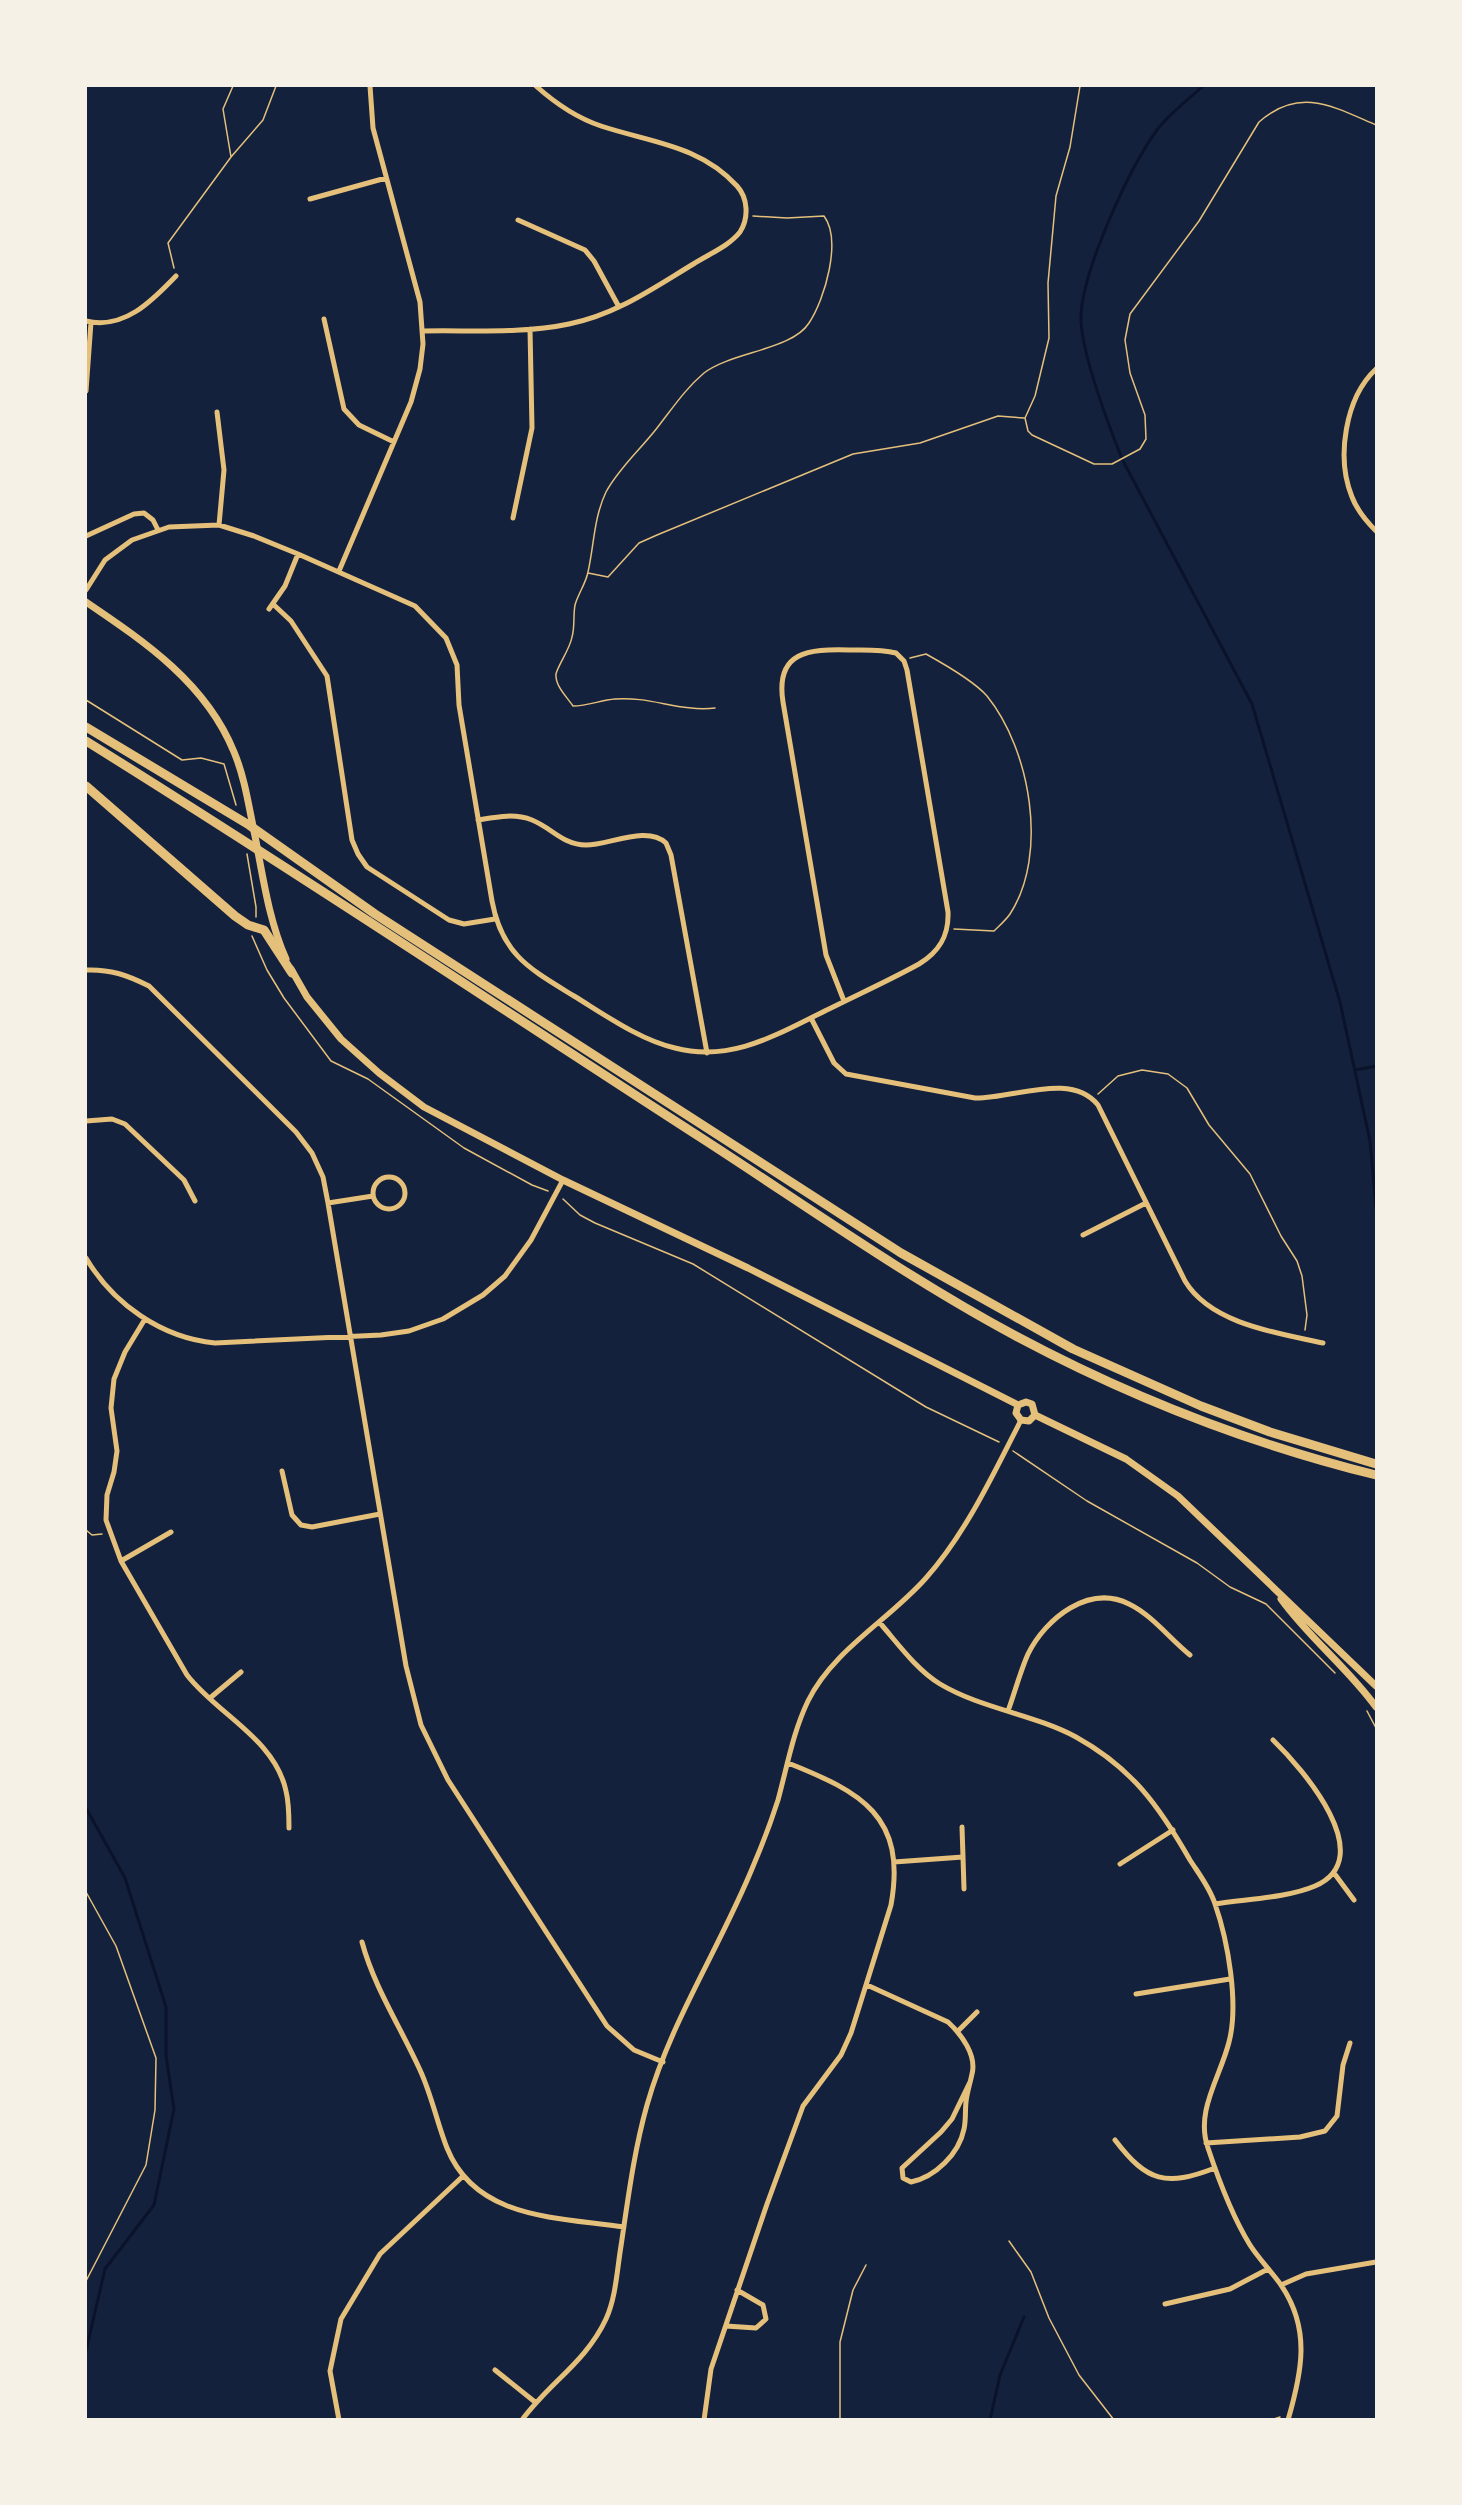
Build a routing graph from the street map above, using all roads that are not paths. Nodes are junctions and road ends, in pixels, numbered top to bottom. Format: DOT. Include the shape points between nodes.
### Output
graph roads {
  1 [pos="369,86"];
  2 [pos="536,86"];
  3 [pos="386,178"];
  4 [pos="310,199"];
  5 [pos="518,220"];
  6 [pos="176,276"];
  7 [pos="619,308"];
  8 [pos="324,319"];
  9 [pos="88,322"];
  10 [pos="530,329"];
  11 [pos="423,331"];
  12 [pos="1377,369"];
  13 [pos="86,391"];
  14 [pos="217,412"];
  15 [pos="394,442"];
  16 [pos="513,518"];
  17 [pos="219,525"];
  18 [pos="158,530"];
  19 [pos="1377,531"];
  20 [pos="86,536"];
  21 [pos="298,554"];
  22 [pos="339,571"];
  23 [pos="86,590"];
  24 [pos="86,602"];
  25 [pos="274,605"];
  26 [pos="269,609"];
  27 [pos="86,727"];
  28 [pos="86,741"];
  29 [pos="86,786"];
  30 [pos="478,820"];
  31 [pos="495,919"];
  32 [pos="86,970"];
  33 [pos="292,973"];
  34 [pos="844,1001"];
  35 [pos="811,1018"];
  36 [pos="707,1053"];
  37 [pos="86,1121"];
  38 [pos="563,1180"];
  39 [pos="373,1196"];
  40 [pos="195,1201"];
  41 [pos="328,1203"];
  42 [pos="1146,1203"];
  43 [pos="1083,1235"];
  44 [pos="86,1258"];
  45 [pos="145,1319"];
  46 [pos="351,1336"];
  47 [pos="1323,1343"];
  48 [pos="1018,1405"];
  49 [pos="1035,1414"];
  50 [pos="1021,1420"];
  51 [pos="1377,1464"];
  52 [pos="282,1471"];
  53 [pos="1377,1475"];
  54 [pos="380,1514"];
  55 [pos="171,1532"];
  56 [pos="120,1561"];
  57 [pos="1277,1594"];
  58 [pos="880,1623"];
  59 [pos="1190,1655"];
  60 [pos="241,1672"];
  61 [pos="1377,1686"];
  62 [pos="210,1698"];
  63 [pos="1377,1707"];
  64 [pos="1008,1711"];
  65 [pos="1273,1740"];
  66 [pos="788,1763"];
  67 [pos="962,1827"];
  68 [pos="289,1828"];
  69 [pos="1173,1830"];
  70 [pos="963,1857"];
  71 [pos="894,1862"];
  72 [pos="1120,1864"];
  73 [pos="1334,1873"];
  74 [pos="964,1889"];
  75 [pos="1354,1900"];
  76 [pos="1215,1904"];
  77 [pos="362,1942"];
  78 [pos="1230,1979"];
  79 [pos="867,1986"];
  80 [pos="1136,1994"];
  81 [pos="977,2012"];
  82 [pos="958,2031"];
  83 [pos="1350,2043"];
  84 [pos="663,2062"];
  85 [pos="970,2082"];
  86 [pos="1115,2140"];
  87 [pos="1206,2143"];
  88 [pos="1215,2168"];
  89 [pos="462,2177"];
  90 [pos="624,2227"];
  91 [pos="1377,2262"];
  92 [pos="1268,2269"];
  93 [pos="1281,2285"];
  94 [pos="737,2290"];
  95 [pos="1166,2304"];
  96 [pos="726,2326"];
  97 [pos="495,2370"];
  98 [pos="535,2402"];
  99 [pos="339,2420"];
  100 [pos="522,2420"];
  101 [pos="704,2420"];
  102 [pos="1288,2420"];
  1 -- 3 [label="street" via="370,115"];
  2 -- 7 [label="street" via="590,122 659,140 701,159 737,185 744,196 746,215 733,239"];
  3 -- 4 [label="street"];
  3 -- 11 [label="street" via="417,289"];
  5 -- 7 [label="street" via="585,250"];
  6 -- 9 [label="street" via="141,310 120,319"];
  7 -- 10 [label="street" via="580,322"];
  8 -- 15 [label="street" via="344,409 359,425"];
  9 -- 13 [label="street"];
  10 -- 11 [label="street"];
  10 -- 16 [label="street" via="532,428"];
  11 -- 15 [label="street" via="418,380"];
  12 -- 19 [label="street" via="1364,383 1350,414 1345,468 1356,506"];
  14 -- 17 [label="street" via="224,470"];
  15 -- 22 [label="street"];
  17 -- 18 [label="street"];
  17 -- 21 [label="street"];
  18 -- 20 [label="street" via="144,513"];
  18 -- 23 [label="street" via="118,548 105,560"];
  21 -- 22 [label="street"];
  21 -- 25 [label="street"];
  22 -- 30 [label="street" via="406,600 446,638 457,665 458,697"];
  24 -- 33 [label="street" via="165,660 200,694 221,724 235,755 270,906"];
  25 -- 26 [label="street"];
  25 -- 31 [label="street" via="291,621 327,676 352,840 362,861 456,923"];
  27 -- 51 [label="highway" via="249,825 375,914 901,1253 1073,1349 1201,1406 1270,1432"];
  28 -- 53 [label="highway" via="279,861 588,1065 1012,1334 1195,1419"];
  29 -- 33 [label="highway" via="244,924 264,930"];
  30 -- 31 [label="street"];
  30 -- 36 [label="street" via="522,817 579,844 649,836 662,839 669,849"];
  31 -- 36 [label="street" via="513,952 560,987 651,1040"];
  32 -- 41 [label="street" via="126,974 168,1002 296,1132 320,1169"];
  33 -- 38 [label="street" via="327,1024 379,1073 433,1112"];
  34 -- 34 [label="street" via="926,960 938,949 947,928 948,912 904,661 896,653 885,651 811,650 791,662 782,680 783,702 826,955"];
  34 -- 35 [label="street"];
  35 -- 36 [label="street" via="750,1047"];
  35 -- 42 [label="street" via="834,1063 852,1077 966,1098 1070,1087 1093,1099"];
  37 -- 40 [label="street" via="112,1119 125,1124 184,1180"];
  38 -- 46 [label="street" via="522,1254 483,1295 420,1328"];
  38 -- 48 [label="street" via="756,1272"];
  39 -- 39 [label="street" via="375,1185 388,1177 399,1181 405,1190 401,1204 392,1209 378,1205"];
  39 -- 41 [label="street"];
  41 -- 46 [label="street"];
  42 -- 43 [label="street"];
  42 -- 47 [label="street" via="1185,1281 1205,1305 1225,1317"];
  44 -- 45 [label="street" via="111,1290"];
  45 -- 46 [label="street" via="188,1339 215,1343"];
  45 -- 56 [label="street" via="118,1365 111,1396 117,1451 106,1508 109,1533"];
  46 -- 54 [label="street"];
  48 -- 49 [label="street" via="1032,1404"];
  48 -- 50 [label="street" via="1016,1413"];
  49 -- 50 [label="street" via="1029,1421"];
  49 -- 57 [label="street" via="1126,1459 1160,1482"];
  50 -- 58 [label="street" via="941,1560"];
  52 -- 54 [label="street" via="292,1515 301,1525 312,1527"];
  54 -- 84 [label="street" via="412,1695 434,1753 606,2026 634,2050"];
  55 -- 56 [label="street"];
  56 -- 62 [label="street" via="187,1675"];
  57 -- 61 [label="street" via="1299,1609"];
  57 -- 63 [label="street"];
  58 -- 64 [label="street" via="935,1680"];
  58 -- 66 [label="street" via="825,1675 809,1699"];
  59 -- 64 [label="street" via="1131,1605 1112,1598 1086,1600 1066,1611 1036,1641"];
  60 -- 62 [label="street"];
  62 -- 68 [label="street" via="254,1738 277,1767 286,1790"];
  64 -- 69 [label="street" via="1069,1734 1106,1756 1142,1786"];
  65 -- 73 [label="street" via="1297,1766 1337,1827 1341,1842"];
  66 -- 71 [label="street" via="858,1796 876,1816 888,1838"];
  66 -- 84 [label="street" via="765,1840"];
  67 -- 70 [label="street"];
  69 -- 72 [label="street"];
  69 -- 76 [label="street"];
  70 -- 71 [label="street"];
  70 -- 74 [label="street"];
  71 -- 79 [label="street" via="891,1905"];
  73 -- 75 [label="street"];
  73 -- 76 [label="street" via="1316,1886 1302,1890"];
  76 -- 78 [label="street"];
  77 -- 89 [label="street" via="369,1968 424,2079 447,2149"];
  78 -- 80 [label="street"];
  78 -- 87 [label="street" via="1231,2029 1206,2108"];
  79 -- 82 [label="street" via="948,2022"];
  79 -- 94 [label="street" via="841,2055 803,2106"];
  81 -- 82 [label="street"];
  82 -- 85 [label="street" via="969,2048 973,2072"];
  83 -- 87 [label="street" via="1343,2065 1337,2116 1325,2131 1300,2137"];
  84 -- 90 [label="street" via="640,2134"];
  85 -- 85 [label="street" via="959,2146 922,2180 911,2182 903,2178 902,2168 952,2119"];
  86 -- 88 [label="street" via="1139,2167 1162,2179 1189,2177"];
  87 -- 88 [label="street"];
  88 -- 92 [label="street" via="1248,2242"];
  89 -- 90 [label="street" via="504,2206"];
  89 -- 99 [label="street" via="380,2253 341,2319 330,2371"];
  90 -- 98 [label="street" via="608,2316 578,2363"];
  91 -- 93 [label="street" via="1305,2274"];
  92 -- 93 [label="street"];
  92 -- 95 [label="street" via="1230,2289"];
  93 -- 102 [label="street" via="1295,2317 1302,2348 1301,2373"];
  94 -- 96 [label="street"];
  94 -- 96 [label="street" via="763,2305 766,2319 756,2328"];
  96 -- 101 [label="street" via="711,2368"];
  97 -- 98 [label="street"];
  98 -- 100 [label="street"];
}
